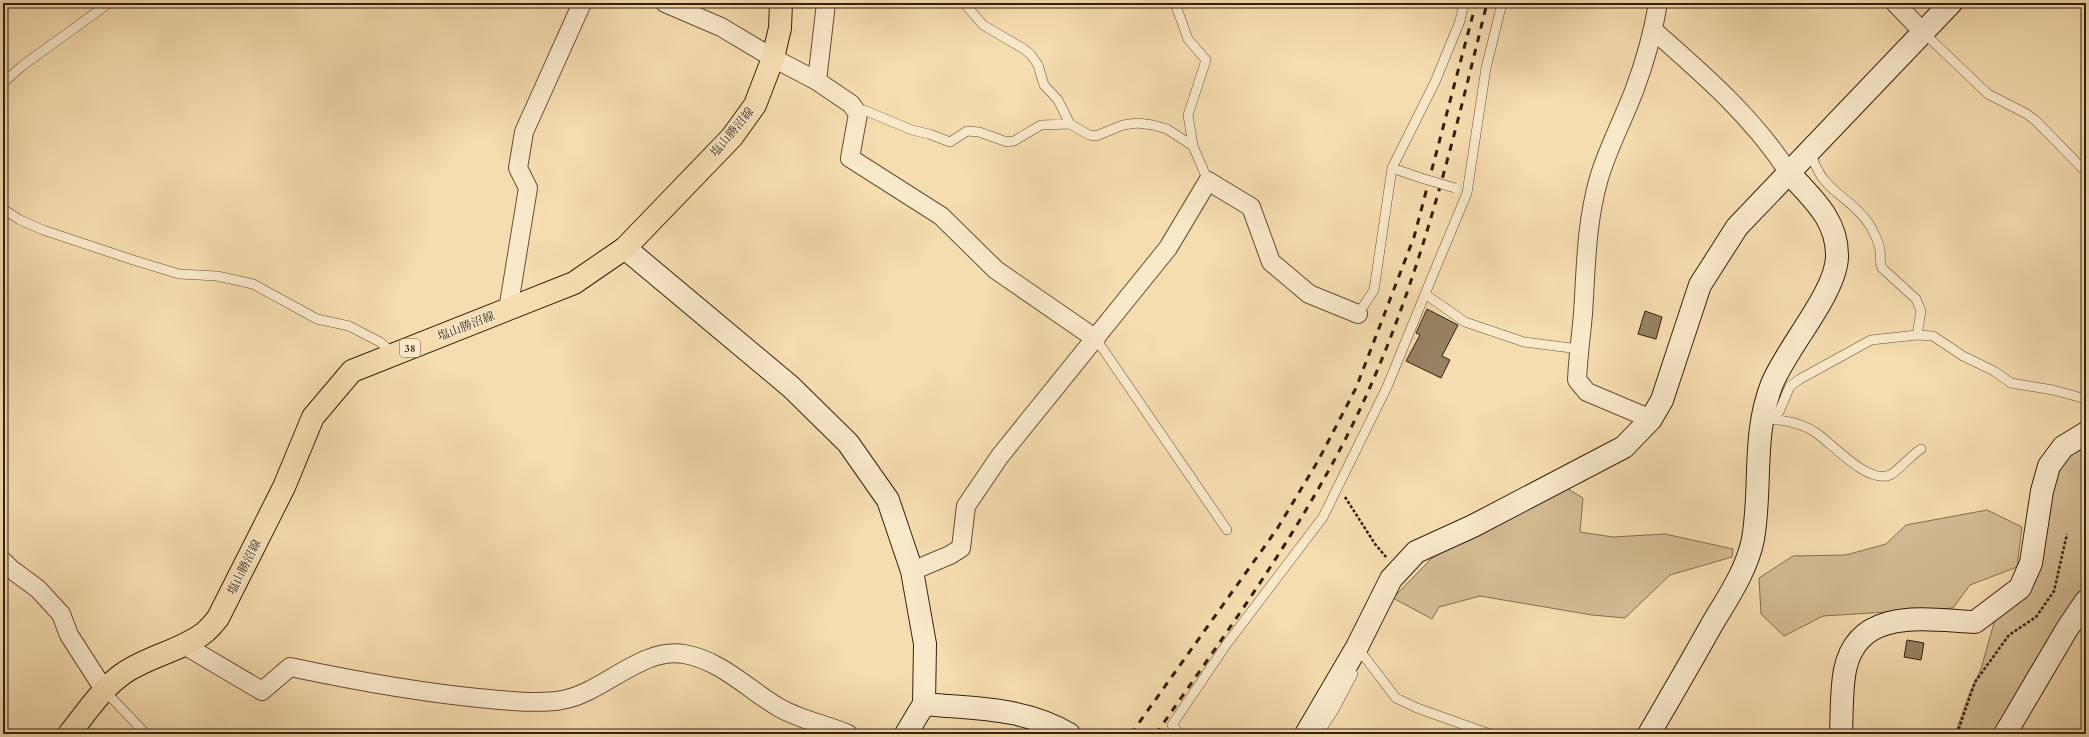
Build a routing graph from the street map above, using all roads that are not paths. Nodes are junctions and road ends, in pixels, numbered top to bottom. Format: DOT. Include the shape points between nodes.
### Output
graph roads {
  1 [pos="109,3"];
  2 [pos="582,3"];
  3 [pos="665,3"];
  4 [pos="781,3"];
  5 [pos="826,3"];
  6 [pos="964,3"];
  7 [pos="1175,3"];
  8 [pos="1464,3"];
  9 [pos="1502,3"];
  10 [pos="1658,3"];
  11 [pos="1895,3"];
  12 [pos="1951,3"];
  13 [pos="1654,30"];
  14 [pos="1924,33"];
  15 [pos="773,58"];
  16 [pos="817,81"];
  17 [pos="3,84"];
  18 [pos="855,110"];
  19 [pos="1070,124"];
  20 [pos="1193,146"];
  21 [pos="1810,149"];
  22 [pos="1392,168"];
  23 [pos="2086,172"];
  24 [pos="1789,173"];
  25 [pos="1208,181"];
  26 [pos="1467,193"];
  27 [pos="3,209"];
  28 [pos="626,248"];
  29 [pos="1425,294"];
  30 [pos="508,310"];
  31 [pos="1358,314"];
  32 [pos="1917,334"];
  33 [pos="1096,339"];
  34 [pos="1579,348"];
  35 [pos="394,354"];
  36 [pos="2086,399"];
  37 [pos="1651,419"];
  38 [pos="1762,419"];
  39 [pos="2086,433"];
  40 [pos="1921,449"];
  41 [pos="1227,530"];
  42 [pos="3,560"];
  43 [pos="912,571"];
  44 [pos="2086,601"];
  45 [pos="184,645"];
  46 [pos="1359,658"];
  47 [pos="105,690"];
  48 [pos="924,704"];
  49 [pos="69,734"];
  50 [pos="146,734"];
  51 [pos="848,734"];
  52 [pos="906,734"];
  53 [pos="1069,734"];
  54 [pos="1180,734"];
  55 [pos="1306,734"];
  56 [pos="1318,734"];
  57 [pos="1490,734"];
  58 [pos="1649,734"];
  59 [pos="1840,734"];
  60 [pos="2005,734"];
  1 -- 17 [label="lane" via="22,66"];
  2 -- 30 [label="street" via="524,132 518,168 528,188"];
  3 -- 15 [label="street" via="721,26"];
  4 -- 15 [label="main road, 塩山勝沼線 / 38" via="780,28"];
  5 -- 16 [label="street"];
  6 -- 19 [label="lane" via="983,25 1024,48 1031,55 1038,65 1044,85 1058,100"];
  7 -- 20 [label="lane" via="1188,39 1206,60 1188,115"];
  8 -- 22 [label="lane" via="1460,21 1435,82"];
  9 -- 26 [label="lane" via="1486,68"];
  10 -- 13 [label="street"];
  11 -- 14 [label="street"];
  12 -- 14 [label="street"];
  13 -- 24 [label="street" via="1723,93 1776,152"];
  13 -- 34 [label="street" via="1634,91 1599,178 1591,210"];
  14 -- 21 [label="street"];
  14 -- 23 [label="lane" via="1988,94 2036,121"];
  15 -- 16 [label="street"];
  15 -- 28 [label="main road, 塩山勝沼線 / 38" via="755,105 732,137"];
  16 -- 18 [label="street" via="851,104"];
  18 -- 19 [label="lane" via="864,110 912,130 950,142 967,132 979,132 1007,142 1014,141 1040,125"];
  18 -- 33 [label="street" via="858,114 850,158 941,216 996,270"];
  19 -- 20 [label="lane" via="1089,135 1096,136 1123,125 1153,125 1166,129"];
  20 -- 25 [label="lane"];
  21 -- 24 [label="street"];
  21 -- 32 [label="lane" via="1815,168 1825,183 1870,225 1880,250 1879,261 1882,268 1916,299 1921,311"];
  22 -- 26 [label="lane, bridge"];
  22 -- 31 [label="lane" via="1374,290"];
  24 -- 37 [label="street" via="1737,226 1700,285 1662,400"];
  24 -- 38 [label="street" via="1822,208 1833,228 1837,259 1829,286 1772,384"];
  25 -- 31 [label="street" via="1251,207 1271,262 1310,294"];
  25 -- 33 [label="street" via="1168,248"];
  26 -- 29 [label="lane"];
  27 -- 35 [label="lane" via="43,230 179,274 217,276 253,284 317,318 349,326 380,342"];
  28 -- 30 [label="main road, 塩山勝沼線 / 38" via="574,283"];
  28 -- 43 [label="street" via="791,387 848,443 888,500"];
  29 -- 34 [label="lane" via="1465,322 1524,342"];
  29 -- 54 [label="lane" via="1388,387 1323,517 1226,646 1172,725"];
  30 -- 35 [label="main road, 塩山勝沼線 / 38"];
  32 -- 36 [label="lane" via="1933,336 2011,383 2054,390"];
  32 -- 38 [label="lane" via="1871,340 1790,386 1780,412"];
  33 -- 41 [label="lane"];
  33 -- 43 [label="street" via="1000,456 966,506 960,548 950,556"];
  34 -- 37 [label="street" via="1577,380 1587,392"];
  35 -- 45 [label="main road, 塩山勝沼線 / 38" via="352,371 313,418 284,487 218,618 205,633"];
  37 -- 46 [label="street" via="1624,448 1473,526 1416,552 1391,579"];
  38 -- 40 [label="lane" via="1786,420 1814,432 1862,471 1874,476 1890,475"];
  38 -- 58 [label="street" via="1753,539 1743,568"];
  39 -- 59 [label="street" via="2063,447 2048,466 2031,563 2020,588 1975,622 1904,618 1865,632 1854,647 1845,669"];
  42 -- 47 [label="street" via="38,589 61,614 69,635"];
  43 -- 48 [label="street" via="925,644"];
  44 -- 60 [label="street"];
  45 -- 47 [label="main road, 塩山勝沼線 / 38" via="136,666"];
  45 -- 51 [label="street" via="262,691 290,667 360,682 465,697 560,701 594,688 640,662 665,655 683,654 716,666 749,685 778,707 806,720"];
  46 -- 55 [label="street"];
  46 -- 56 [label="lane" via="1334,710"];
  46 -- 57 [label="lane" via="1396,698"];
  47 -- 49 [label="main road, 塩山勝沼線 / 38"];
  47 -- 50 [label="lane"];
  48 -- 52 [label="street"];
  48 -- 53 [label="street" via="1014,712 1040,719"];
}
